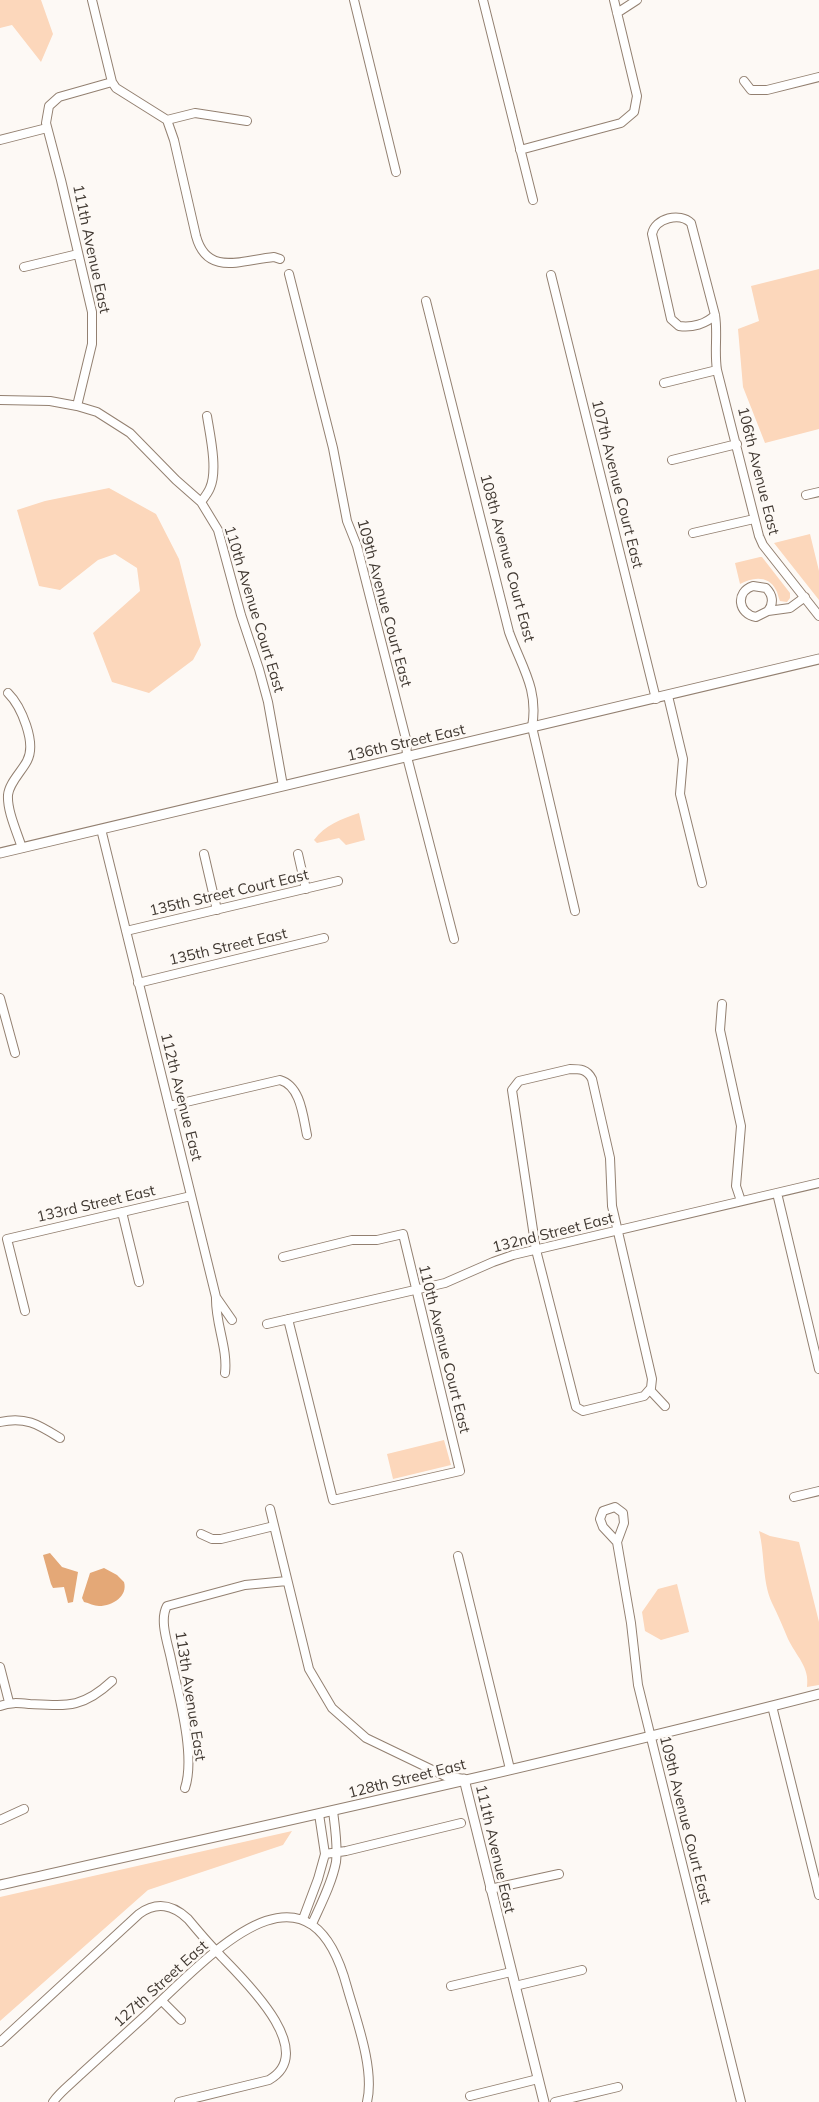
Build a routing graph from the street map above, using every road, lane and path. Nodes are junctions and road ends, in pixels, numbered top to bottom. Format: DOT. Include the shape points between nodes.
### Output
graph roads {
  1 [pos="92,0"];
  2 [pos="354,0"];
  3 [pos="483,0"];
  4 [pos="614,0"];
  5 [pos="636,0"];
  6 [pos="617,13"];
  7 [pos="819,77"];
  8 [pos="744,81"];
  9 [pos="112,82"];
  10 [pos="167,120"];
  11 [pos="247,121"];
  12 [pos="47,128"];
  13 [pos="0,140"];
  14 [pos="520,150"];
  15 [pos="396,172"];
  16 [pos="533,200"];
  17 [pos="78,254"];
  18 [pos="280,259"];
  19 [pos="24,267"];
  20 [pos="289,274"];
  21 [pos="551,275"];
  22 [pos="426,301"];
  23 [pos="715,315"];
  24 [pos="718,370"];
  25 [pos="664,383"];
  26 [pos="0,400"];
  27 [pos="77,406"];
  28 [pos="207,416"];
  29 [pos="737,444"];
  30 [pos="672,460"];
  31 [pos="819,492"];
  32 [pos="806,495"];
  33 [pos="201,502"];
  34 [pos="754,519"];
  35 [pos="693,533"];
  36 [pos="804,597"];
  37 [pos="768,611"];
  38 [pos="819,616"];
  39 [pos="819,659"];
  40 [pos="8,693"];
  41 [pos="668,696"];
  42 [pos="656,699"];
  43 [pos="532,727"];
  44 [pos="407,757"];
  45 [pos="284,786"];
  46 [pos="100,829"];
  47 [pos="22,848"];
  48 [pos="0,853"];
  49 [pos="204,854"];
  50 [pos="298,854"];
  51 [pos="338,881"];
  52 [pos="702,883"];
  53 [pos="306,889"];
  54 [pos="217,910"];
  55 [pos="575,911"];
  56 [pos="126,931"];
  57 [pos="324,938"];
  58 [pos="454,939"];
  59 [pos="138,982"];
  60 [pos="0,998"];
  61 [pos="722,1004"];
  62 [pos="15,1053"];
  63 [pos="169,1106"];
  64 [pos="307,1135"];
  65 [pos="819,1183"];
  66 [pos="777,1193"];
  67 [pos="191,1196"];
  68 [pos="741,1201"];
  69 [pos="122,1212"];
  70 [pos="618,1230"];
  71 [pos="536,1250"];
  72 [pos="283,1257"];
  73 [pos="139,1282"];
  74 [pos="415,1290"];
  75 [pos="216,1297"];
  76 [pos="25,1311"];
  77 [pos="288,1319"];
  78 [pos="232,1320"];
  79 [pos="267,1324"];
  80 [pos="819,1369"];
  81 [pos="225,1373"];
  82 [pos="650,1390"];
  83 [pos="664,1406"];
  84 [pos="0,1422"];
  85 [pos="60,1438"];
  86 [pos="819,1491"];
  87 [pos="794,1497"];
  88 [pos="270,1509"];
  89 [pos="274,1526"];
  90 [pos="201,1534"];
  91 [pos="618,1542"];
  92 [pos="458,1556"];
  93 [pos="287,1581"];
  94 [pos="0,1667"];
  95 [pos="112,1681"];
  96 [pos="819,1694"];
  97 [pos="9,1702"];
  98 [pos="0,1706"];
  99 [pos="772,1706"];
  100 [pos="650,1736"];
  101 [pos="510,1769"];
  102 [pos="464,1779"];
  103 [pos="185,1788"];
  104 [pos="24,1809"];
  105 [pos="333,1811"];
  106 [pos="319,1814"];
  107 [pos="0,1820"];
  108 [pos="462,1823"];
  109 [pos="336,1853"];
  110 [pos="325,1854"];
  111 [pos="559,1874"];
  112 [pos="0,1885"];
  113 [pos="490,1889"];
  114 [pos="819,1895"];
  115 [pos="303,1919"];
  116 [pos="312,1924"];
  117 [pos="217,1952"];
  118 [pos="582,1970"];
  119 [pos="510,1972"];
  120 [pos="451,1986"];
  121 [pos="515,1986"];
  122 [pos="162,2001"];
  123 [pos="181,2020"];
  124 [pos="0,2042"];
  125 [pos="538,2080"];
  126 [pos="618,2087"];
  127 [pos="470,2096"];
  128 [pos="368,2101"];
  129 [pos="53,2102"];
  130 [pos="179,2102"];
  131 [pos="544,2102"];
  132 [pos="555,2102"];
  133 [pos="741,2102"];
  1 -- 9 [label="street"];
  2 -- 15 [label="street"];
  3 -- 14 [label="street"];
  4 -- 6 [label="street"];
  5 -- 6 [label="street"];
  6 -- 14 [label="street" via="637,96 633,113 621,123"];
  7 -- 8 [label="street" via="767,90 751,90"];
  9 -- 10 [label="street" via="116,88"];
  9 -- 12 [label="street" via="56,98 48,110"];
  10 -- 11 [label="street" via="195,113"];
  10 -- 18 [label="street" via="198,245 210,258 221,263"];
  12 -- 13 [label="street"];
  12 -- 17 [label="street, 111th Avenue East"];
  14 -- 16 [label="street"];
  17 -- 19 [label="street"];
  17 -- 27 [label="street, 111th Avenue East" via="93,328"];
  20 -- 44 [label="street, 109th Avenue Court East" via="348,520 406,739"];
  21 -- 42 [label="street, 107th Avenue Court East"];
  22 -- 43 [label="street, 108th Avenue Court East" via="509,632 531,686"];
  23 -- 23 [label="street, 106th Avenue East" via="691,223 680,217 658,223 652,234 671,319 679,326 690,327"];
  23 -- 24 [label="street, 106th Avenue East"];
  24 -- 25 [label="street"];
  24 -- 29 [label="street, 106th Avenue East"];
  26 -- 27 [label="street, 110th Avenue Court East" via="37,400"];
  27 -- 33 [label="street, 110th Avenue Court East" via="97,412 130,433"];
  28 -- 33 [label="street" via="213,476"];
  29 -- 30 [label="street"];
  29 -- 34 [label="street, 106th Avenue East"];
  31 -- 32 [label="street"];
  33 -- 45 [label="street, 110th Avenue Court East" via="218,530 259,669"];
  34 -- 35 [label="street"];
  34 -- 36 [label="street, 106th Avenue East" via="763,545"];
  36 -- 37 [label="street" via="790,608"];
  36 -- 38 [label="street, 106th Avenue East"];
  37 -- 37 [label="street" via="772,602 768,591 758,585 746,589 740,601 745,612 756,617"];
  39 -- 41 [label="street, 136th Street East"];
  40 -- 47 [label="street" via="24,718 30,750 28,760 8,794"];
  41 -- 42 [label="street, 136th Street East"];
  41 -- 52 [label="street" via="683,759 680,794"];
  42 -- 43 [label="street, 136th Street East"];
  43 -- 44 [label="street, 136th Street East"];
  43 -- 55 [label="street, 108th Avenue Court East"];
  44 -- 45 [label="street, 136th Street East"];
  44 -- 58 [label="street, 109th Avenue Court East"];
  45 -- 46 [label="street, 136th Street East"];
  46 -- 47 [label="street, 136th Street East"];
  46 -- 56 [label="street, 112th Avenue East"];
  47 -- 48 [label="street, 136th Street East"];
  49 -- 54 [label="street"];
  50 -- 53 [label="street"];
  51 -- 53 [label="street, 135th Street Court East"];
  53 -- 54 [label="street, 135th Street Court East"];
  54 -- 56 [label="street, 135th Street Court East"];
  56 -- 59 [label="street, 112th Avenue East"];
  57 -- 59 [label="street, 135th Street East"];
  59 -- 63 [label="street, 112th Avenue East"];
  60 -- 62 [label="street"];
  61 -- 68 [label="street" via="720,1030 741,1126 736,1186"];
  63 -- 64 [label="street" via="280,1080 291,1085 297,1094"];
  63 -- 67 [label="street, 112th Avenue East"];
  65 -- 66 [label="street, 132nd Street East"];
  66 -- 68 [label="street, 132nd Street East"];
  66 -- 80 [label="street"];
  67 -- 69 [label="street, 133rd Street East"];
  67 -- 75 [label="street, 112th Avenue East"];
  68 -- 70 [label="street, 132nd Street East"];
  69 -- 73 [label="street"];
  69 -- 76 [label="street, 133rd Street East" via="7,1239"];
  70 -- 71 [label="street, 132nd Street East"];
  70 -- 71 [label="street" via="612,1206 610,1158 589,1073 570,1069 519,1081 512,1090"];
  70 -- 82 [label="street" via="652,1372"];
  71 -- 74 [label="street, 132nd Street East" via="493,1262 445,1283"];
  71 -- 82 [label="street" via="578,1410 641,1398"];
  72 -- 74 [label="street, 110th Avenue Court East" via="352,1240 377,1240 403,1234"];
  74 -- 77 [label="street, 132nd Street East"];
  74 -- 77 [label="street, 110th Avenue Court East" via="460,1471 333,1500"];
  75 -- 78 [label="street"];
  75 -- 81 [label="street, 112th Avenue East"];
  77 -- 79 [label="street, 132nd Street East"];
  82 -- 83 [label="street"];
  84 -- 85 [label="street" via="22,1420 37,1423"];
  86 -- 87 [label="street"];
  88 -- 89 [label="street, 111th Avenue East"];
  89 -- 90 [label="street" via="221,1539"];
  89 -- 93 [label="street, 111th Avenue East"];
  91 -- 100 [label="street, 109th Avenue Court East" via="638,1681"];
  92 -- 101 [label="street"];
  93 -- 102 [label="street, 111th Avenue East" via="309,1669 332,1708 366,1738 445,1776"];
  93 -- 103 [label="street, 113th Avenue East" via="246,1585 167,1606 164,1614 167,1638 188,1755"];
  94 -- 97 [label="street"];
  95 -- 97 [label="street" via="92,1697 71,1705"];
  96 -- 99 [label="street, 128th Street East"];
  97 -- 98 [label="street"];
  99 -- 100 [label="street, 128th Street East"];
  99 -- 114 [label="street"];
  100 -- 101 [label="street, 128th Street East"];
  100 -- 133 [label="street, 109th Avenue Court East"];
  101 -- 102 [label="street, 128th Street East"];
  102 -- 105 [label="street, 128th Street East"];
  102 -- 113 [label="street, 111th Avenue East"];
  104 -- 107 [label="street"];
  105 -- 106 [label="street, 128th Street East"];
  105 -- 109 [label="street"];
  106 -- 110 [label="street"];
  106 -- 112 [label="street, 128th Street East"];
  108 -- 109 [label="street"];
  109 -- 110 [label="street"];
  109 -- 116 [label="street" via="333,1873"];
  110 -- 115 [label="street"];
  111 -- 113 [label="street"];
  113 -- 119 [label="street, 111th Avenue East"];
  115 -- 116 [label="street"];
  115 -- 117 [label="street, 127th Street East" via="274,1918 254,1925"];
  116 -- 128 [label="street" via="325,1936 344,1972 366,2059"];
  117 -- 122 [label="street, 127th Street East"];
  117 -- 124 [label="street" via="180,1912 170,1906 150,1907"];
  117 -- 130 [label="street" via="276,2021 285,2048 285,2064 270,2080"];
  118 -- 121 [label="street"];
  119 -- 120 [label="street"];
  119 -- 121 [label="street, 111th Avenue East"];
  121 -- 125 [label="street, 111th Avenue East"];
  122 -- 123 [label="street"];
  122 -- 129 [label="street, 127th Street East"];
  125 -- 127 [label="street"];
  125 -- 131 [label="street, 111th Avenue East"];
  126 -- 132 [label="street"];
}
